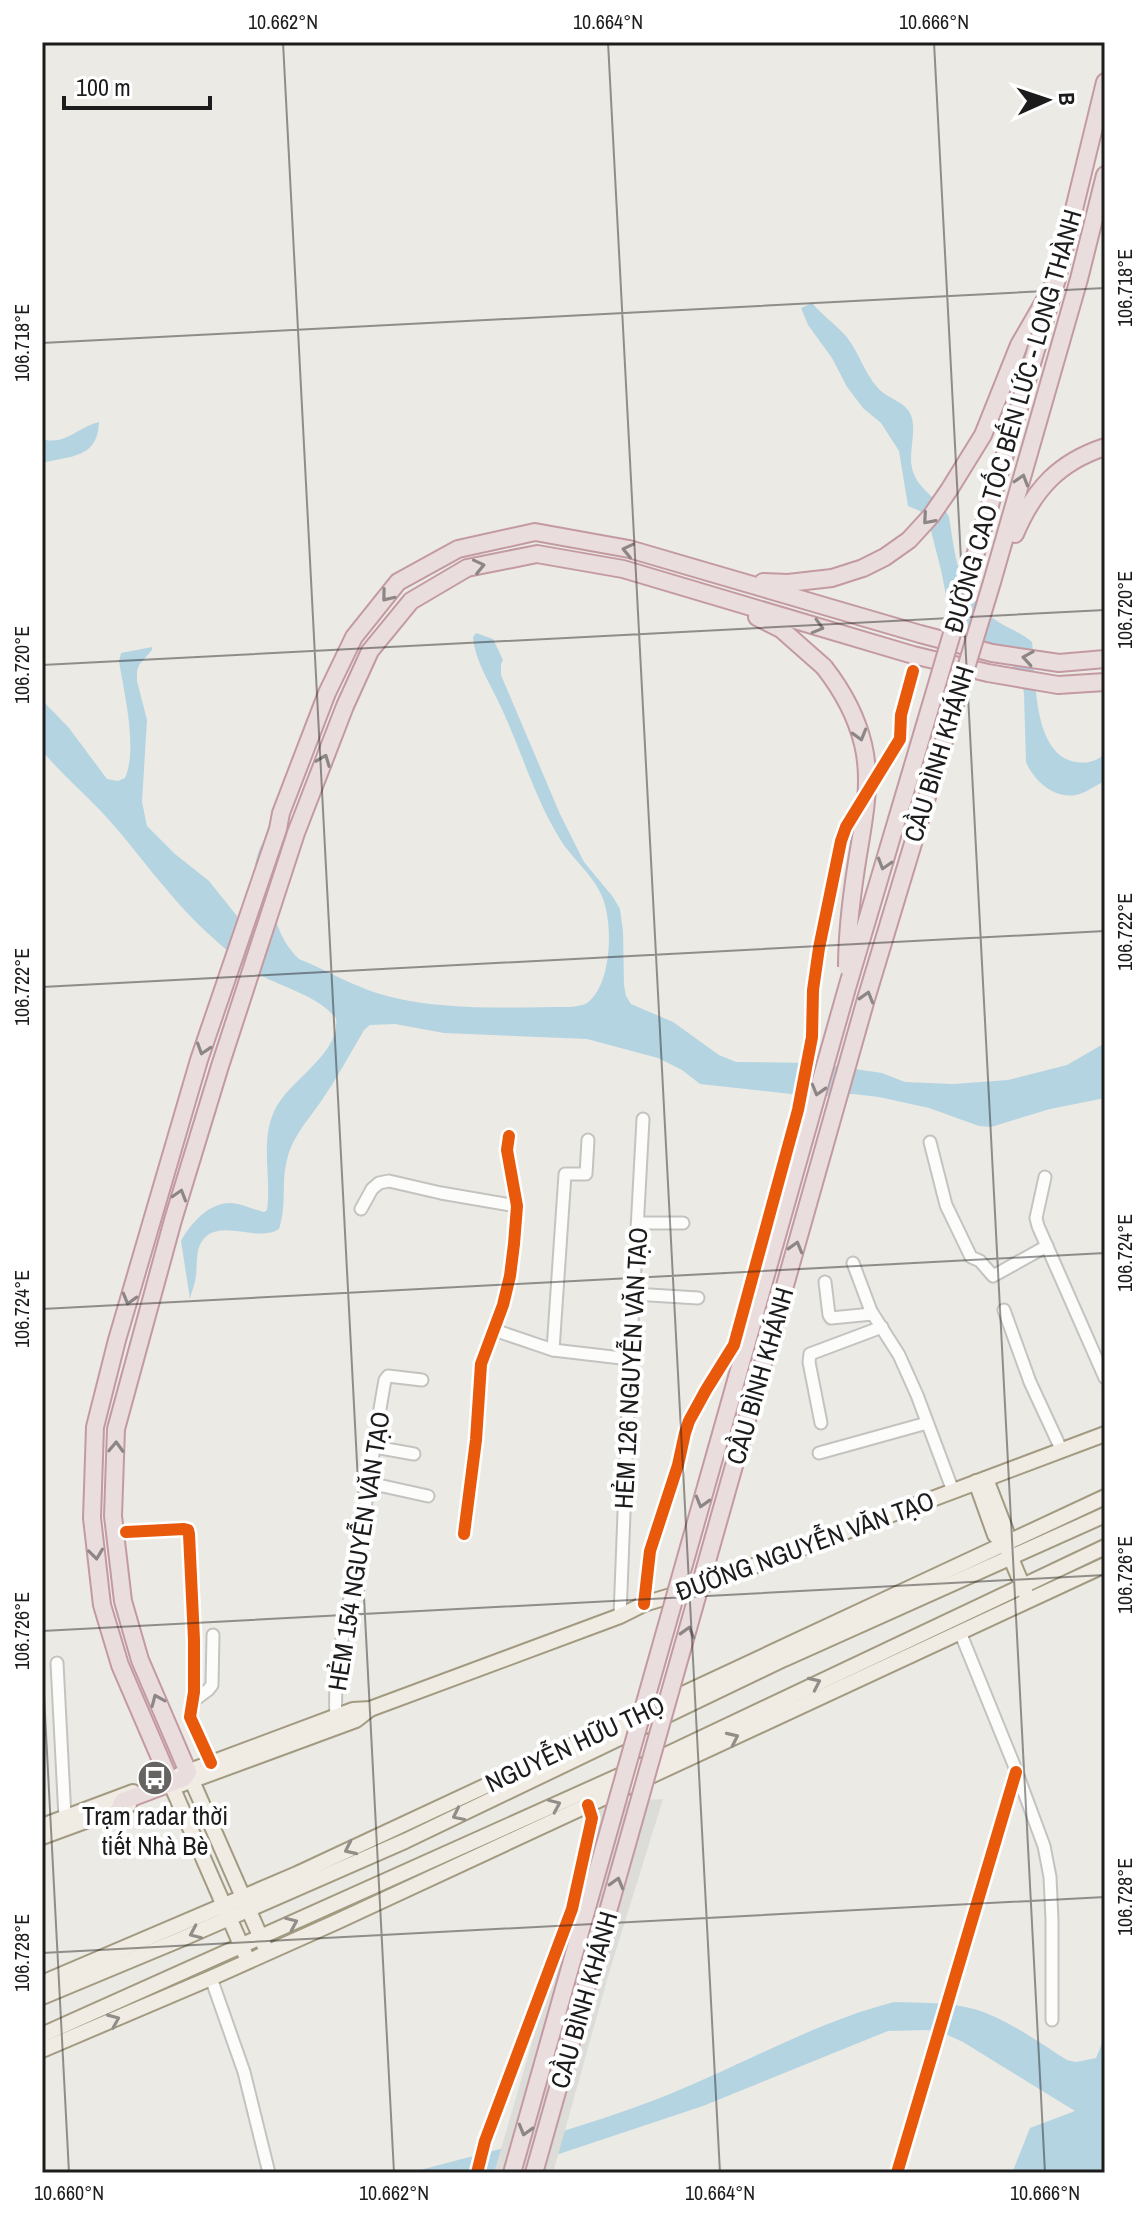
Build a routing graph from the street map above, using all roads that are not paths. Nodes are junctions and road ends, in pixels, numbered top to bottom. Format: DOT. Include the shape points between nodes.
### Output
graph roads {
  1 [pos="1105,82"];
  2 [pos="1105,175"];
  3 [pos="1057,279"];
  4 [pos="1105,447"];
  5 [pos="703,571"];
  6 [pos="992,582"];
  7 [pos="716,597"];
  8 [pos="1105,659"];
  9 [pos="913,671"];
  10 [pos="1105,682"];
  11 [pos="847,988"];
  12 [pos="643,1119"];
  13 [pos="509,1136"];
  14 [pos="588,1140"];
  15 [pos="930,1142"];
  16 [pos="1045,1177"];
  17 [pos="517,1206"];
  18 [pos="361,1209"];
  19 [pos="638,1223"];
  20 [pos="683,1223"];
  21 [pos="1047,1246"];
  22 [pos="853,1263"];
  23 [pos="825,1282"];
  24 [pos="634,1294"];
  25 [pos="698,1298"];
  26 [pos="1004,1310"];
  27 [pos="872,1314"];
  28 [pos="882,1327"];
  29 [pos="494,1330"];
  30 [pos="553,1350"];
  31 [pos="630,1359"];
  32 [pos="1105,1378"];
  33 [pos="422,1380"];
  34 [pos="821,1423"];
  35 [pos="927,1423"];
  36 [pos="1105,1434"];
  37 [pos="375,1447"];
  38 [pos="1062,1451"];
  39 [pos="819,1453"];
  40 [pos="414,1454"];
  41 [pos="981,1480"];
  42 [pos="369,1483"];
  43 [pos="953,1491"];
  44 [pos="428,1496"];
  45 [pos="1105,1497"];
  46 [pos="1105,1515"];
  47 [pos="126,1532"];
  48 [pos="464,1534"];
  49 [pos="1105,1547"];
  50 [pos="1008,1550"];
  51 [pos="1105,1565"];
  52 [pos="1025,1592"];
  53 [pos="644,1604"];
  54 [pos="620,1616"];
  55 [pos="960,1632"];
  56 [pos="213,1635"];
  57 [pos="57,1663"];
  58 [pos="193,1701"];
  59 [pos="370,1709"];
  60 [pos="336,1716"];
  61 [pos="211,1763"];
  62 [pos="1016,1772"];
  63 [pos="190,1776"];
  64 [pos="171,1783"];
  65 [pos="588,1805"];
  66 [pos="120,1808"];
  67 [pos="65,1818"];
  68 [pos="42,1826"];
  69 [pos="42,1837"];
  70 [pos="245,1903"];
  71 [pos="227,1912"];
  72 [pos="260,1938"];
  73 [pos="242,1946"];
  74 [pos="267,1953"];
  75 [pos="249,1961"];
  76 [pos="211,1978"];
  77 [pos="42,1983"];
  78 [pos="42,1997"];
  79 [pos="1052,2020"];
  80 [pos="77,2028"];
  81 [pos="42,2035"];
  82 [pos="42,2050"];
  83 [pos="269,2173"];
  84 [pos="477,2173"];
  85 [pos="512,2173"];
  86 [pos="534,2173"];
  87 [pos="897,2173"];
  1 -- 3 [label="highway, ĐƯỜNG CAO TỐC BẾN LỨC - LONG THÀNH"];
  6 -- 2 [label="highway, ĐƯỜNG CAO TỐC BẾN LỨC - LONG THÀNH, one-way"];
  3 -- 5 [label="highway, one-way, bridge" via="1019,345 983,435 931,516 909,540 863,568 832,578 788,583"];
  3 -- 11 [label="highway, ĐƯỜNG CAO TỐC BẾN LỨC - LONG THÀNH, one-way, bridge"];
  4 -- 6 [label="highway" via="1082,455 1042,487 1023,514"];
  8 -- 5 [label="highway, one-way" via="1059,663 992,653"];
  5 -- 64 [label="highway, one-way" via="629,549 535,532 458,549 398,582 354,637 327,693 199,1060 95,1427 92,1518 102,1605 120,1665"];
  86 -- 6 [label="highway, CẦU BÌNH KHÁNH, one-way, bridge" via="866,999"];
  7 -- 10 [label="highway, one-way" via="988,673 1058,685"];
  7 -- 11 [label="highway, one-way, bridge" via="781,629 824,667 850,706 867,775 847,934"];
  63 -- 7 [label="highway, one-way" via="140,1660 123,1601 113,1516 116,1429 173,1220 246,987 296,833 345,706 370,651 411,601 467,568 537,554 623,569"];
  9 -- 53 [label="street" via="900,739 841,841 819,948 812,1037 798,1110 734,1345 685,1433 650,1551"];
  11 -- 85 [label="highway, CẦU BÌNH KHÁNH, one-way, bridge"];
  12 -- 19 [label="street, HẺM 126 NGUYỄN VĂN TẠO"];
  13 -- 17 [label="street"];
  14 -- 30 [label="street" via="586,1174 565,1174"];
  15 -- 21 [label="street" via="946,1205 971,1257 993,1276"];
  16 -- 21 [label="street" via="1036,1218"];
  17 -- 18 [label="street" via="389,1181 372,1189"];
  17 -- 29 [label="street" via="510,1276"];
  19 -- 20 [label="street"];
  19 -- 24 [label="street, HẺM 126 NGUYỄN VĂN TẠO"];
  21 -- 32 [label="street"];
  22 -- 27 [label="street"];
  23 -- 27 [label="street" via="831,1318"];
  24 -- 25 [label="street"];
  24 -- 31 [label="street, HẺM 126 NGUYỄN VĂN TẠO"];
  26 -- 38 [label="street"];
  27 -- 28 [label="street"];
  28 -- 34 [label="street" via="810,1354"];
  28 -- 35 [label="street"];
  29 -- 30 [label="street"];
  29 -- 48 [label="street" via="481,1364"];
  30 -- 31 [label="street"];
  31 -- 54 [label="street, HẺM 126 NGUYỄN VĂN TẠO"];
  33 -- 37 [label="street, HẺM 154 NGUYỄN VĂN TẠO" via="386,1378"];
  35 -- 39 [label="street"];
  35 -- 43 [label="street"];
  36 -- 38 [label="main road, ĐƯỜNG NGUYỄN VĂN TẠO"];
  37 -- 40 [label="street"];
  37 -- 42 [label="street, HẺM 154 NGUYỄN VĂN TẠO"];
  38 -- 41 [label="main road, ĐƯỜNG NGUYỄN VĂN TẠO"];
  41 -- 43 [label="main road, ĐƯỜNG NGUYỄN VĂN TẠO"];
  41 -- 50 [label="main road" via="995,1535"];
  42 -- 44 [label="street"];
  42 -- 60 [label="street, HẺM 154 NGUYỄN VĂN TẠO" via="338,1660"];
  43 -- 53 [label="main road, ĐƯỜNG NGUYỄN VĂN TẠO"];
  45 -- 50 [label="main road, NGUYỄN HỮU THỌ"];
  46 -- 50 [label="main road, NGUYỄN HỮU THỌ"];
  47 -- 58 [label="street" via="188,1530"];
  49 -- 52 [label="main road"];
  50 -- 52 [label="main road"];
  50 -- 70 [label="main road, NGUYỄN HỮU THỌ, one-way"];
  51 -- 52 [label="main road"];
  52 -- 55 [label="main road, NGUYỄN HỮU THỌ"];
  72 -- 52 [label="main road, NGUYỄN HỮU THỌ, one-way" via="895,1646"];
  53 -- 54 [label="main road, ĐƯỜNG NGUYỄN VĂN TẠO"];
  54 -- 59 [label="main road, ĐƯỜNG NGUYỄN VĂN TẠO"];
  55 -- 62 [label="street"];
  65 -- 55 [label="main road, NGUYỄN HỮU THỌ, one-way"];
  56 -- 58 [label="street" via="212,1685"];
  57 -- 67 [label="street"];
  58 -- 61 [label="street" via="192,1722"];
  59 -- 60 [label="main road, ĐƯỜNG NGUYỄN VĂN TẠO"];
  59 -- 63 [label="main road, ĐƯỜNG NGUYỄN VĂN TẠO" via="356,1720"];
  60 -- 61 [label="main road, ĐƯỜNG NGUYỄN VĂN TẠO"];
  61 -- 63 [label="main road, ĐƯỜNG NGUYỄN VĂN TẠO"];
  62 -- 79 [label="street" via="1050,1877"];
  62 -- 87 [label="street"];
  63 -- 64 [label="highway"];
  63 -- 70 [label="main road"];
  64 -- 66 [label="highway" via="123,1801"];
  64 -- 67 [label="main road"];
  64 -- 71 [label="main road"];
  65 -- 74 [label="main road, NGUYỄN HỮU THỌ"];
  65 -- 84 [label="street" via="592,1818 572,1909"];
  66 -- 69 [label="main road"];
  67 -- 68 [label="main road"];
  70 -- 71 [label="main road, NGUYỄN HỮU THỌ"];
  70 -- 72 [label="main road"];
  71 -- 73 [label="main road"];
  71 -- 77 [label="main road, NGUYỄN HỮU THỌ"];
  71 -- 78 [label="main road, NGUYỄN HỮU THỌ, one-way"];
  72 -- 73 [label="main road, NGUYỄN HỮU THỌ"];
  72 -- 74 [label="main road"];
  73 -- 75 [label="main road"];
  73 -- 80 [label="main road, NGUYỄN HỮU THỌ"];
  74 -- 75 [label="main road, NGUYỄN HỮU THỌ"];
  75 -- 76 [label="main road, NGUYỄN HỮU THỌ"];
  80 -- 76 [label="main road, NGUYỄN HỮU THỌ, one-way"];
  76 -- 83 [label="street" via="244,2072"];
  80 -- 81 [label="main road, NGUYỄN HỮU THỌ"];
  80 -- 82 [label="main road, NGUYỄN HỮU THỌ"];
}
